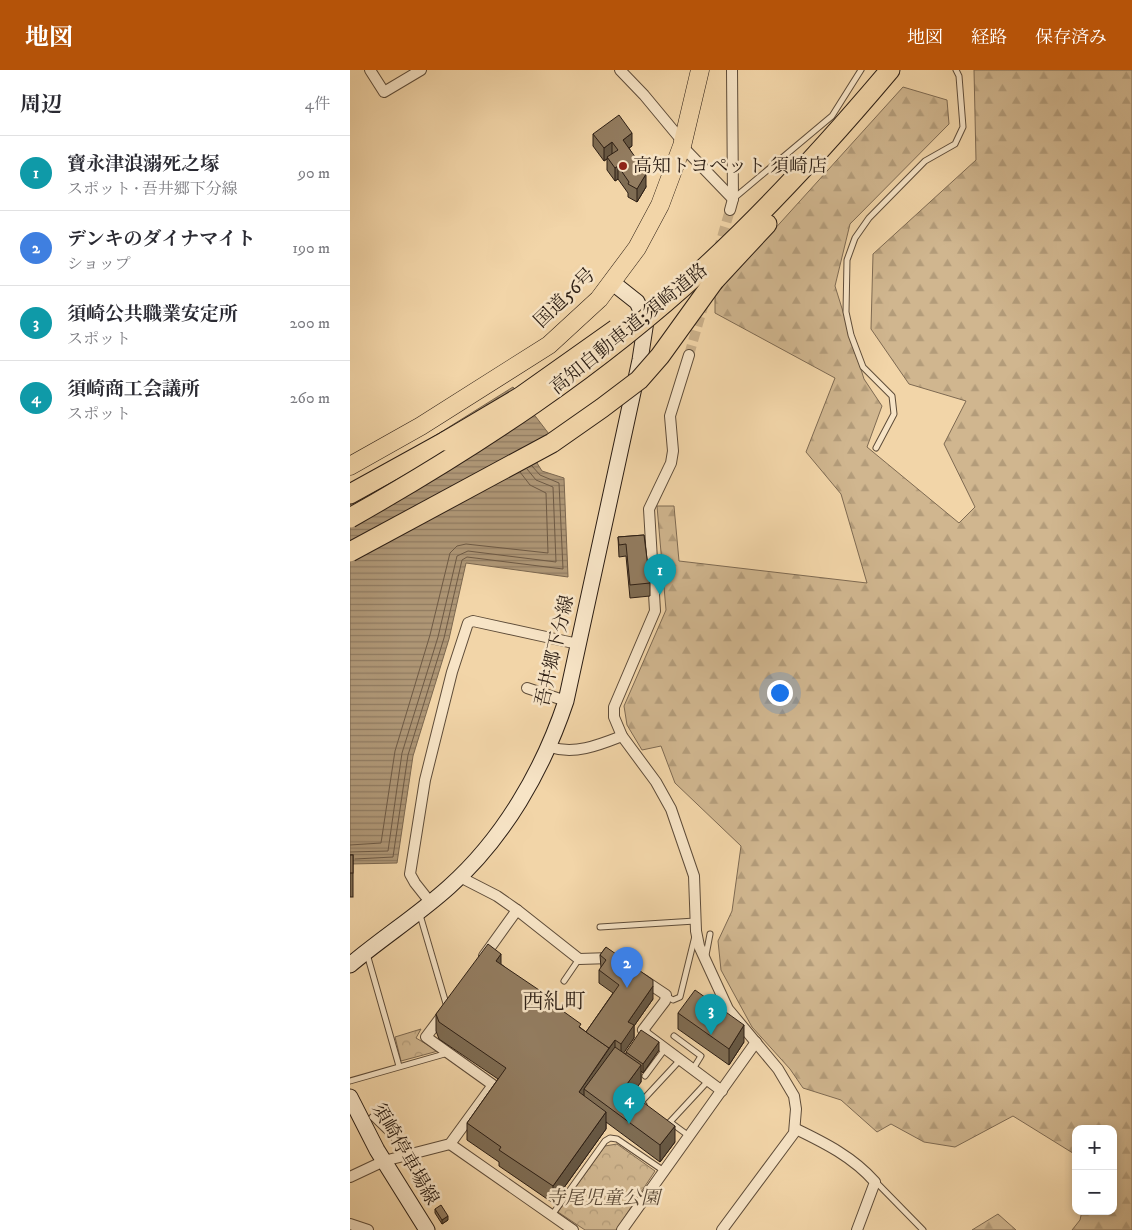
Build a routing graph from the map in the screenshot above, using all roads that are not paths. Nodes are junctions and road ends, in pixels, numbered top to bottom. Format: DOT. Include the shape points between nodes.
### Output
graph roads {
  1 [pos="370,70"];
  2 [pos="421,70"];
  3 [pos="620,70"];
  4 [pos="700,70"];
  5 [pos="732,70"];
  6 [pos="861,70"];
  7 [pos="890,70"];
  8 [pos="956,70"];
  9 [pos="834,136"];
  10 [pos="682,144"];
  11 [pos="733,200"];
  12 [pos="730,210"];
  13 [pos="706,271"];
  14 [pos="613,283"];
  15 [pos="689,355"];
  16 [pos="876,448"];
  17 [pos="350,466"];
  18 [pos="350,494"];
  19 [pos="350,518"];
  20 [pos="350,552"];
  21 [pos="578,644"];
  22 [pos="527,688"];
  23 [pos="566,701"];
  24 [pos="622,736"];
  25 [pos="550,747"];
  26 [pos="460,877"];
  27 [pos="424,907"];
  28 [pos="517,910"];
  29 [pos="696,926"];
  30 [pos="600,927"];
  31 [pos="710,934"];
  32 [pos="367,952"];
  33 [pos="706,955"];
  34 [pos="579,959"];
  35 [pos="351,962"];
  36 [pos="618,962"];
  37 [pos="476,967"];
  38 [pos="634,973"];
  39 [pos="564,981"];
  40 [pos="666,996"];
  41 [pos="450,1004"];
  42 [pos="674,1036"];
  43 [pos="756,1042"];
  44 [pos="665,1049"];
  45 [pos="448,1053"];
  46 [pos="680,1060"];
  47 [pos="399,1066"];
  48 [pos="694,1070"];
  49 [pos="645,1076"];
  50 [pos="708,1080"];
  51 [pos="350,1081"];
  52 [pos="722,1090"];
  53 [pos="350,1097"];
  54 [pos="648,1107"];
  55 [pos="372,1117"];
  56 [pos="663,1117"];
  57 [pos="670,1122"];
  58 [pos="796,1129"];
  59 [pos="690,1137"];
  60 [pos="450,1144"];
  61 [pos="409,1153"];
  62 [pos="384,1160"];
  63 [pos="664,1171"];
  64 [pos="350,1177"];
  65 [pos="875,1182"];
  66 [pos="552,1216"];
  67 [pos="350,1224"];
  68 [pos="366,1230"];
  69 [pos="427,1230"];
  70 [pos="573,1230"];
  71 [pos="622,1230"];
  72 [pos="722,1230"];
  73 [pos="857,1230"];
  74 [pos="923,1230"];
  1 -- 2 [label="street" via="384,92"];
  3 -- 10 [label="street"];
  4 -- 10 [label="highway, 国道56号"];
  5 -- 11 [label="street"];
  6 -- 11 [label="lane" via="832,116"];
  7 -- 9 [label="highway, 高知自動車道;須崎道路"];
  8 -- 16 [label="lane" via="963,127 955,144 925,162 869,218 855,238 847,260 846,312 850,336 863,367 892,396 894,414"];
  9 -- 13 [label="highway, 高知自動車道;須崎道路"];
  9 -- 13 [label="highway" via="810,174"];
  10 -- 11 [label="street"];
  10 -- 14 [label="highway, 国道56号" via="660,206"];
  11 -- 12 [label="street"];
  13 -- 18 [label="highway, bridge" via="520,397"];
  13 -- 19 [label="highway, 高知自動車道;須崎道路, bridge" via="549,395 481,441"];
  13 -- 20 [label="highway, bridge" via="682,328 639,380 552,443"];
  14 -- 17 [label="highway, 国道56号" via="549,345 421,426"];
  14 -- 21 [label="main road, 吾井郷下分線" via="637,302 646,321 630,410"];
  15 -- 24 [label="street" via="670,416 671,463 649,509 655,611 614,707"];
  21 -- 23 [label="main road, 吾井郷下分線"];
  21 -- 27 [label="street" via="473,621 468,623 425,780 410,874"];
  22 -- 23 [label="street"];
  23 -- 25 [label="main road, 吾井郷下分線"];
  24 -- 25 [label="street" via="575,750"];
  24 -- 29 [label="street" via="656,782 671,809 697,875"];
  25 -- 26 [label="main road, 吾井郷下分線" via="512,812"];
  26 -- 27 [label="main road, 吾井郷下分線"];
  26 -- 28 [label="street"];
  27 -- 32 [label="main road, 吾井郷下分線"];
  27 -- 41 [label="lane"];
  28 -- 34 [label="street"];
  28 -- 37 [label="street"];
  29 -- 30 [label="lane"];
  29 -- 33 [label="street" via="699,946"];
  29 -- 40 [label="lane" via="680,997 673,1000"];
  31 -- 33 [label="lane"];
  32 -- 35 [label="main road, 吾井郷下分線"];
  32 -- 47 [label="lane"];
  33 -- 43 [label="street" via="728,1009"];
  34 -- 36 [label="street" via="610,956"];
  34 -- 39 [label="lane"];
  38 -- 40 [label="street"];
  40 -- 44 [label="street" via="643,1030"];
  41 -- 45 [label="street" via="426,1037"];
  42 -- 48 [label="lane" via="700,1056"];
  43 -- 52 [label="street"];
  43 -- 58 [label="street" via="794,1096"];
  44 -- 46 [label="street"];
  44 -- 49 [label="lane"];
  45 -- 47 [label="lane"];
  45 -- 60 [label="street" via="493,1086"];
  46 -- 48 [label="street"];
  46 -- 54 [label="lane" via="641,1102"];
  47 -- 51 [label="lane"];
  48 -- 50 [label="street"];
  50 -- 52 [label="street"];
  50 -- 57 [label="lane"];
  52 -- 59 [label="street"];
  53 -- 62 [label="main road, 須崎停車場線"];
  55 -- 61 [label="lane"];
  56 -- 57 [label="lane"];
  57 -- 59 [label="lane"];
  58 -- 65 [label="street" via="849,1157"];
  58 -- 72 [label="street"];
  59 -- 63 [label="street"];
  60 -- 61 [label="street"];
  60 -- 66 [label="street"];
  61 -- 62 [label="street"];
  62 -- 64 [label="street"];
  62 -- 69 [label="main road, 須崎停車場線"];
  63 -- 66 [label="lane" via="617,1139 610,1138"];
  63 -- 71 [label="street"];
  65 -- 73 [label="street"];
  65 -- 74 [label="lane"];
  66 -- 70 [label="street"];
  67 -- 68 [label="street"];
}
